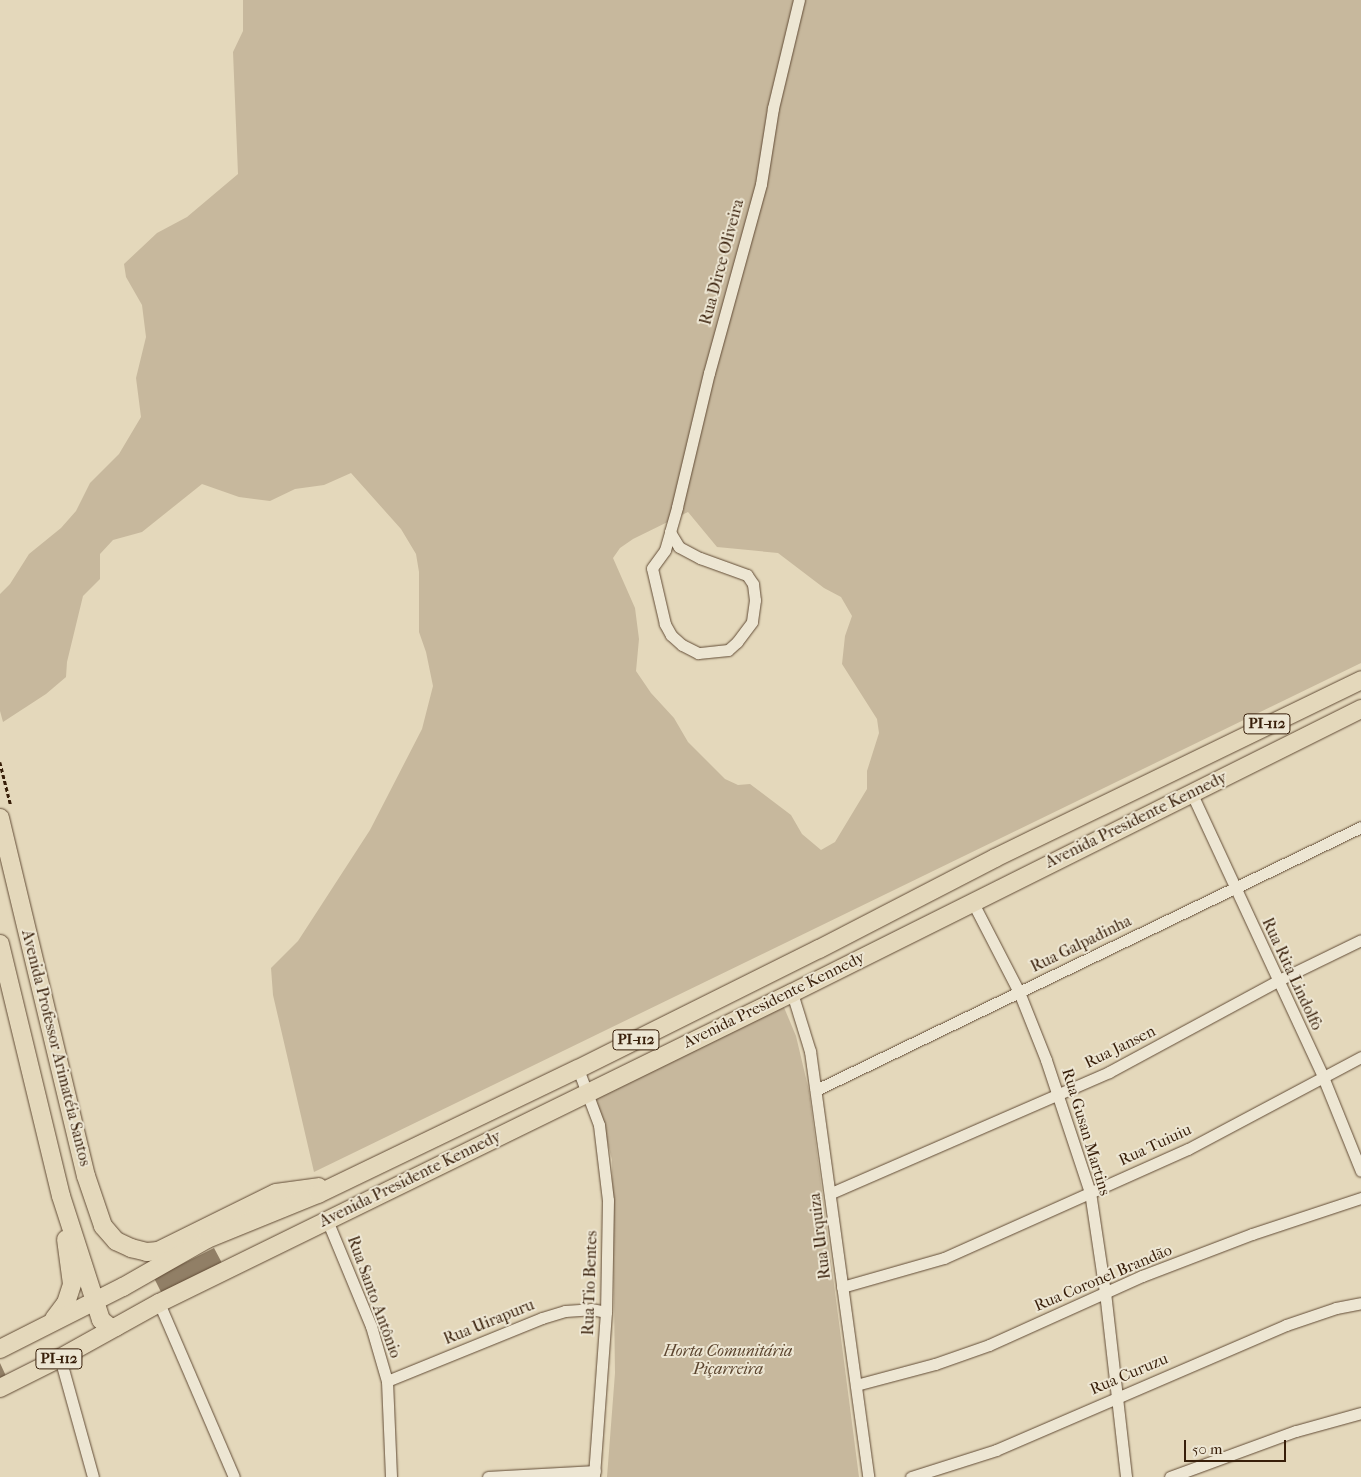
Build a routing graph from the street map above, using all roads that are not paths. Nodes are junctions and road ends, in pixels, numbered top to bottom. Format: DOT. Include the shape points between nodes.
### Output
graph roads {
  1 [pos="799,0"];
  2 [pos="670,532"];
  3 [pos="1361,680"];
  4 [pos="1314,702"];
  5 [pos="1361,709"];
  6 [pos="1326,727"];
  7 [pos="1191,792"];
  8 [pos="0,818"];
  9 [pos="1361,827"];
  10 [pos="1234,888"];
  11 [pos="972,901"];
  12 [pos="1361,940"];
  13 [pos="0,944"];
  14 [pos="1277,981"];
  15 [pos="1019,992"];
  16 [pos="792,993"];
  17 [pos="1361,1057"];
  18 [pos="578,1069"];
  19 [pos="1323,1076"];
  20 [pos="816,1090"];
  21 [pos="587,1092"];
  22 [pos="1058,1093"];
  23 [pos="1361,1170"];
  24 [pos="338,1185"];
  25 [pos="1090,1192"];
  26 [pos="831,1193"];
  27 [pos="62,1196"];
  28 [pos="1361,1198"];
  29 [pos="327,1220"];
  30 [pos="842,1287"];
  31 [pos="1105,1292"];
  32 [pos="94,1302"];
  33 [pos="159,1303"];
  34 [pos="1361,1303"];
  35 [pos="606,1312"];
  36 [pos="46,1326"];
  37 [pos="116,1327"];
  38 [pos="0,1349"];
  39 [pos="60,1358"];
  40 [pos="387,1382"];
  41 [pos="856,1385"];
  42 [pos="0,1388"];
  43 [pos="1116,1398"];
  44 [pos="1361,1413"];
  45 [pos="594,1474"];
  46 [pos="93,1477"];
  47 [pos="234,1477"];
  48 [pos="391,1477"];
  49 [pos="488,1477"];
  50 [pos="868,1477"];
  51 [pos="911,1477"];
  52 [pos="1126,1477"];
  53 [pos="1170,1477"];
  1 -- 2 [label="street, Rua Dirce Oliveira" via="773,108 761,184"];
  2 -- 2 [label="street, Rua Dirce Oliveira" via="665,550 652,568 665,624 676,640 698,653 728,650 752,622 755,600 752,584 747,575 679,547"];
  3 -- 4 [label="main road, Avenida Presidente Kennedy / PI-112"];
  4 -- 6 [label="main road"];
  4 -- 18 [label="main road, Avenida Presidente Kennedy / PI-112" via="1004,853"];
  5 -- 6 [label="main road, Avenida Presidente Kennedy / PI-112"];
  6 -- 7 [label="main road, Avenida Presidente Kennedy / PI-112"];
  7 -- 10 [label="street, Rua Rita Lindolfo"];
  7 -- 11 [label="main road, Avenida Presidente Kennedy / PI-112"];
  8 -- 24 [label="main road, Avenida Professor Arimatéia Santos" via="86,1176 103,1226 116,1241 131,1248 158,1252 276,1193"];
  9 -- 10 [label="street, Rua Galpadinha"];
  10 -- 14 [label="street, Rua Rita Lindolfo"];
  10 -- 15 [label="street, Rua Galpadinha"];
  11 -- 15 [label="street, Rua Gusan Martins"];
  11 -- 16 [label="main road, Avenida Presidente Kennedy / PI-112"];
  12 -- 14 [label="street, Rua Jansen"];
  13 -- 27 [label="main road, Avenida Professor Arimatéia Santos"];
  14 -- 19 [label="street, Rua Rita Lindolfo"];
  14 -- 22 [label="street, Rua Jansen" via="1156,1048"];
  15 -- 20 [label="street, Rua Galpadinha"];
  15 -- 22 [label="street, Rua Gusan Martins"];
  16 -- 20 [label="street, Rua Urquiza" via="810,1051"];
  16 -- 21 [label="main road, Avenida Presidente Kennedy / PI-112"];
  17 -- 19 [label="street, Rua Tuiuiu"];
  18 -- 21 [label="street, Rua Tio Bentes"];
  18 -- 24 [label="main road, Avenida Presidente Kennedy / PI-112"];
  19 -- 23 [label="street, Rua Rita Lindolfo"];
  19 -- 25 [label="street, Rua Tuiuiu" via="1188,1148"];
  20 -- 26 [label="street, Rua Urquiza"];
  21 -- 29 [label="main road, Avenida Presidente Kennedy / PI-112"];
  21 -- 35 [label="street, Rua Tio Bentes" via="599,1125 608,1200"];
  22 -- 25 [label="street, Rua Gusan Martins"];
  22 -- 26 [label="street, Rua Jansen"];
  24 -- 32 [label="main road, Avenida Presidente Kennedy / PI-112" via="206,1239"];
  25 -- 30 [label="street, Rua Tuiuiu" via="944,1258"];
  25 -- 31 [label="street, Rua Gusan Martins"];
  26 -- 30 [label="street, Rua Urquiza"];
  27 -- 32 [label="main road, Avenida Professor Arimatéia Santos"];
  27 -- 36 [label="main road" via="72,1284 61,1312"];
  28 -- 31 [label="street, Rua Coronel Brandão" via="1252,1234"];
  29 -- 33 [label="main road, Avenida Presidente Kennedy / PI-112"];
  29 -- 40 [label="street, Rua Santo Antônio" via="370,1326"];
  30 -- 41 [label="street, Rua Urquiza"];
  31 -- 41 [label="street, Rua Coronel Brandão" via="989,1345 935,1364"];
  31 -- 43 [label="street, Rua Gusan Martins"];
  32 -- 36 [label="main road, Avenida Presidente Kennedy / PI-112"];
  32 -- 37 [label="main road, Avenida Professor Arimatéia Santos" via="105,1325"];
  33 -- 37 [label="main road, Avenida Presidente Kennedy / PI-112"];
  33 -- 47 [label="street"];
  34 -- 43 [label="street, Rua Curuzu" via="1286,1325"];
  35 -- 40 [label="street, Rua Uirapuru" via="591,1309 565,1311 542,1318"];
  35 -- 45 [label="street, Rua Tio Bentes"];
  36 -- 38 [label="main road, Avenida Presidente Kennedy / PI-112"];
  37 -- 39 [label="main road, Avenida Presidente Kennedy / PI-112"];
  39 -- 42 [label="main road, Avenida Presidente Kennedy / PI-112"];
  39 -- 46 [label="street"];
  40 -- 48 [label="street, Rua Santo Antônio"];
  41 -- 50 [label="street, Rua Urquiza"];
  43 -- 51 [label="street, Rua Curuzu" via="996,1450"];
  43 -- 52 [label="street, Rua Gusan Martins"];
  44 -- 53 [label="street" via="1296,1431"];
  45 -- 49 [label="street"];
}
